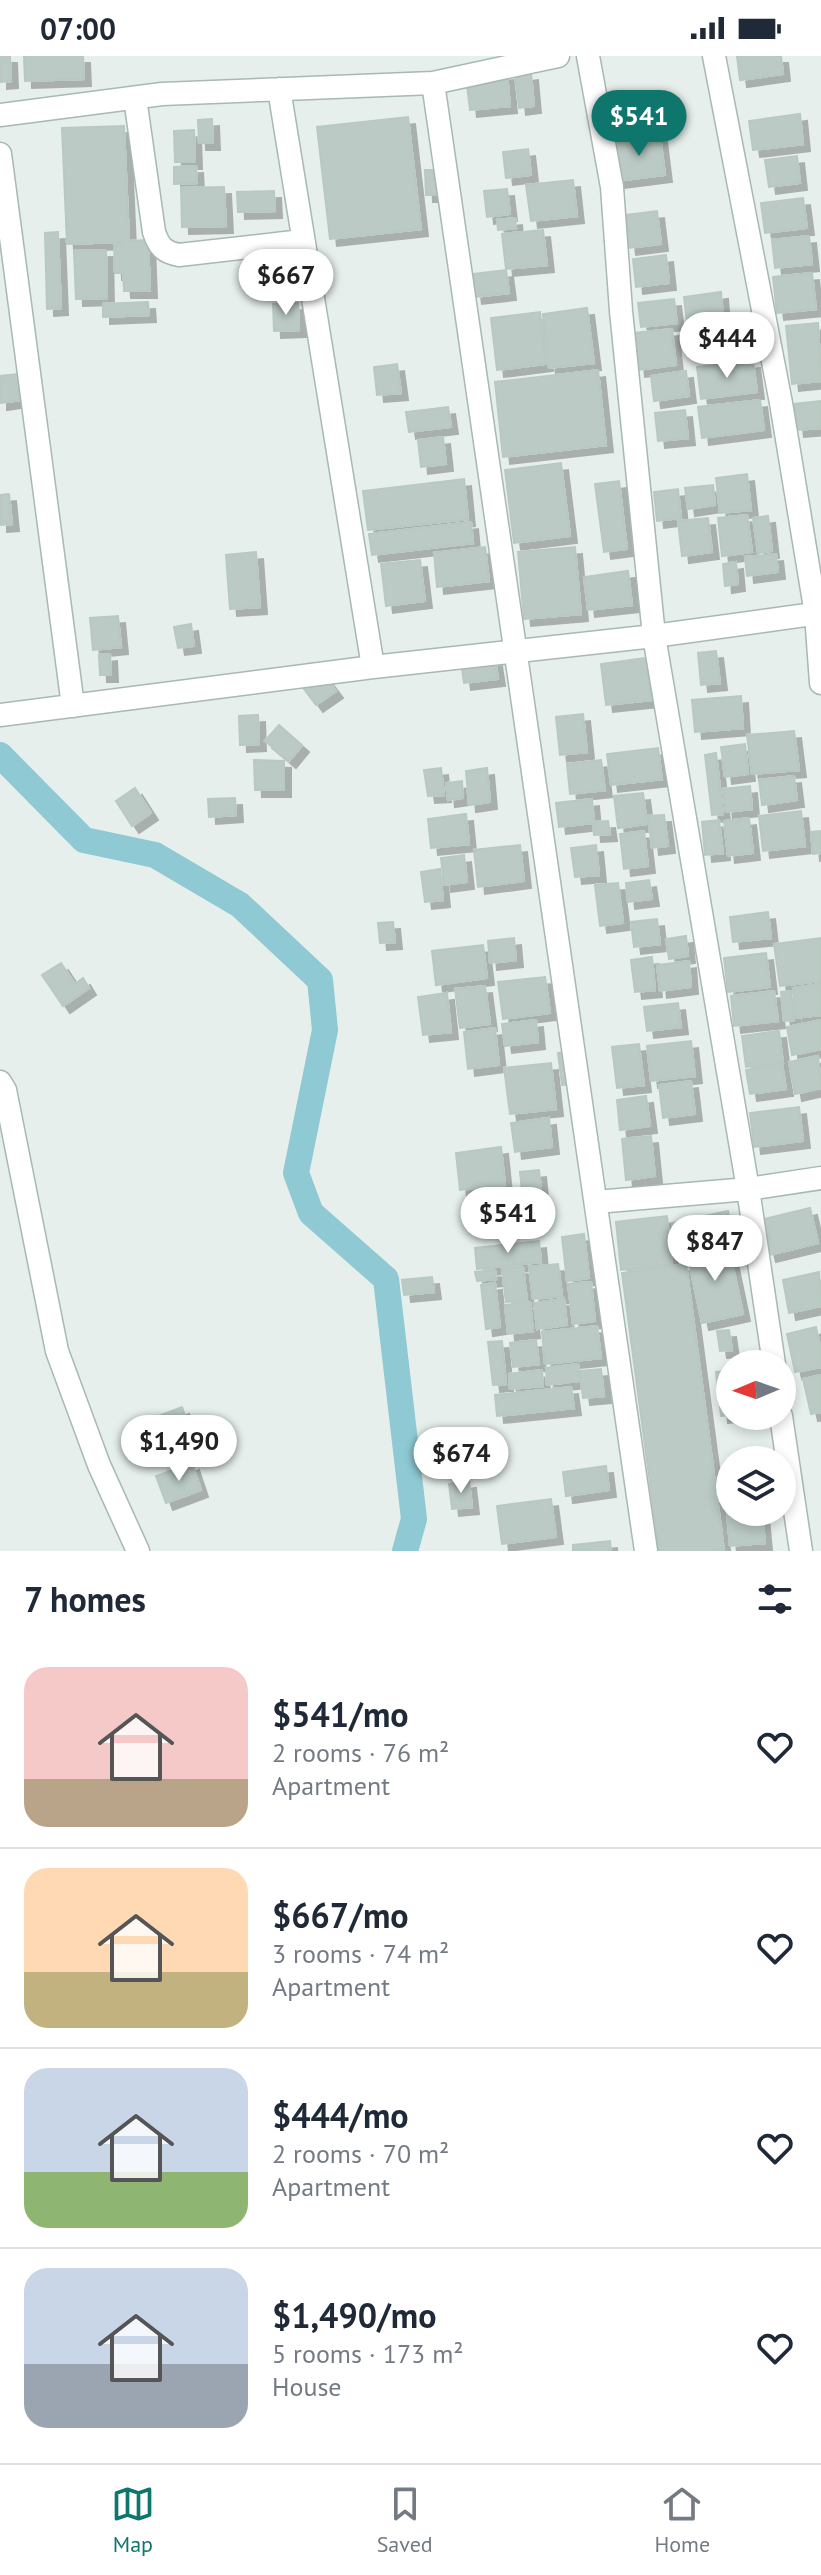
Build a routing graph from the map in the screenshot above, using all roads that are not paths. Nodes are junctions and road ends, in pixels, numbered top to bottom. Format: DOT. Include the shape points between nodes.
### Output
graph roads {
  1 [pos="558,56"];
  2 [pos="588,56"];
  3 [pos="714,56"];
  4 [pos="433,83"];
  5 [pos="279,89"];
  6 [pos="135,98"];
  7 [pos="0,115"];
  8 [pos="0,154"];
  9 [pos="302,241"];
  10 [pos="11,315"];
  11 [pos="818,613"];
  12 [pos="654,636"];
  13 [pos="516,651"];
  14 [pos="373,667"];
  15 [pos="821,683"];
  16 [pos="73,706"];
  17 [pos="0,715"];
  18 [pos="0,1082"];
  19 [pos="821,1178"];
  20 [pos="748,1189"];
  21 [pos="596,1202"];
  22 [pos="772,1350"];
  23 [pos="783,1430"];
  24 [pos="138,1551"];
  25 [pos="646,1551"];
  26 [pos="801,1551"];
  1 -- 4 [label="street"];
  2 -- 12 [label="street" via="612,187"];
  3 -- 11 [label="street"];
  4 -- 5 [label="street"];
  4 -- 13 [label="street"];
  5 -- 6 [label="street"];
  5 -- 9 [label="street"];
  6 -- 7 [label="street"];
  6 -- 9 [label="street" via="158,245 179,255"];
  8 -- 10 [label="street"];
  9 -- 14 [label="street"];
  10 -- 16 [label="street"];
  11 -- 12 [label="street"];
  11 -- 15 [label="street"];
  12 -- 13 [label="street"];
  12 -- 20 [label="street"];
  13 -- 14 [label="street"];
  13 -- 21 [label="street"];
  14 -- 16 [label="street"];
  16 -- 17 [label="street"];
  18 -- 24 [label="street" via="57,1351"];
  19 -- 20 [label="street"];
  20 -- 21 [label="street"];
  20 -- 22 [label="street"];
  21 -- 25 [label="street"];
  23 -- 26 [label="street"];
}
